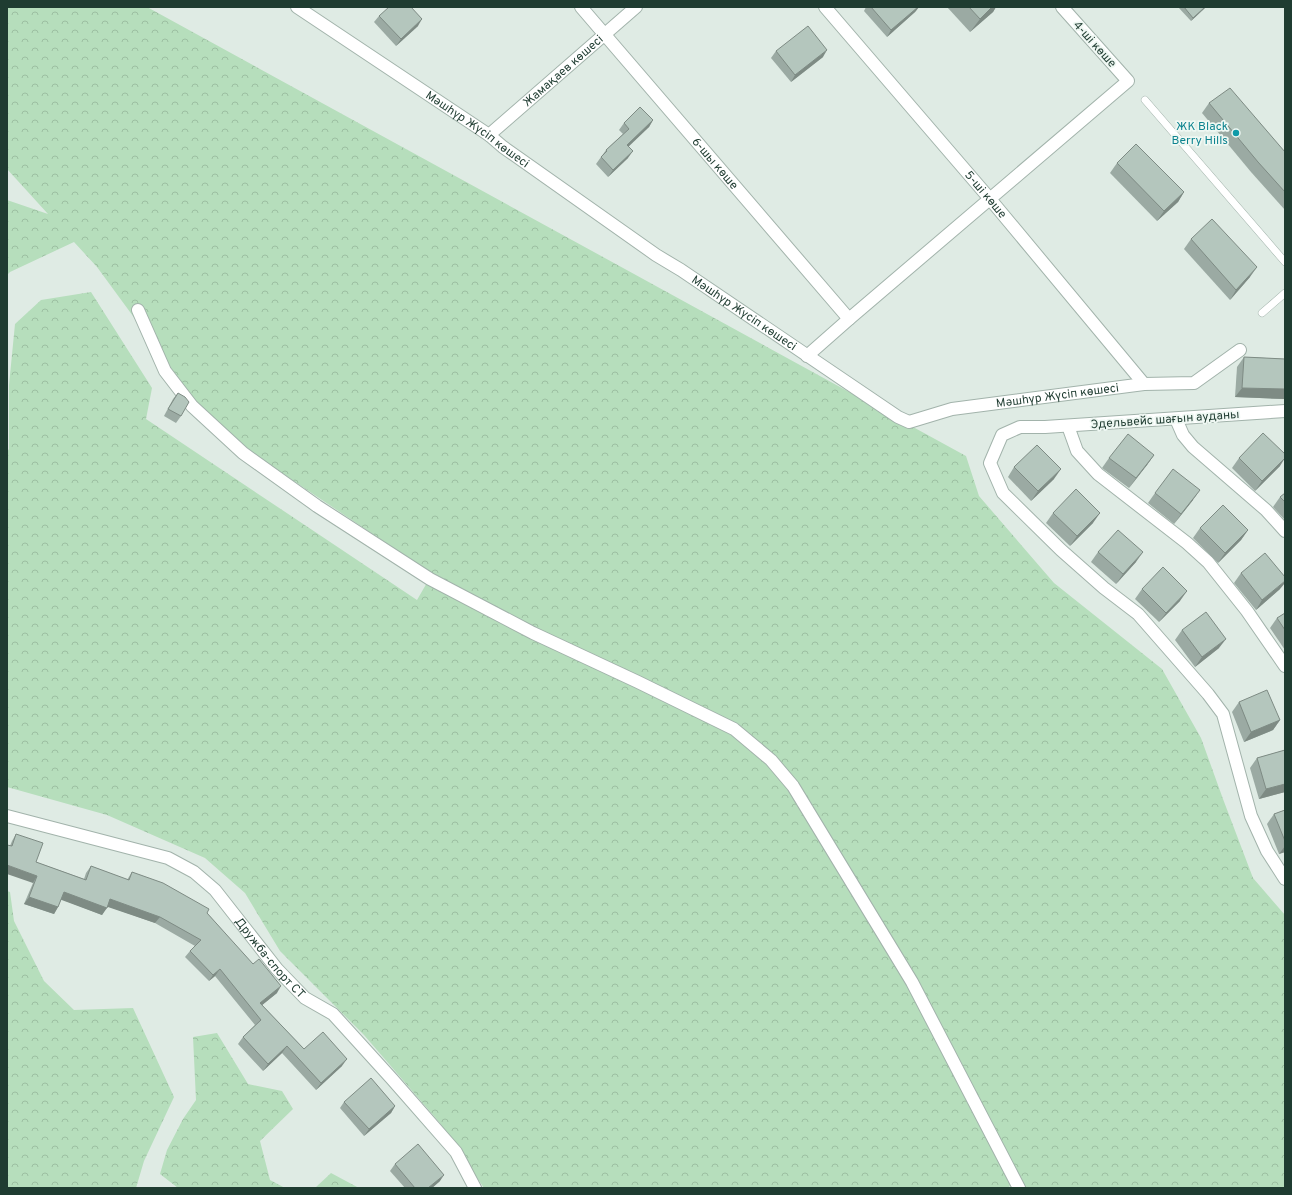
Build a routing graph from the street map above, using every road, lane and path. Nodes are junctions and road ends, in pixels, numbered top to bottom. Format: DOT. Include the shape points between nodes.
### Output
graph roads {
  1 [pos="297,7"];
  2 [pos="581,7"];
  3 [pos="636,7"];
  4 [pos="825,7"];
  5 [pos="1062,7"];
  6 [pos="604,34"];
  7 [pos="1145,100"];
  8 [pos="489,135"];
  9 [pos="990,199"];
  10 [pos="1285,262"];
  11 [pos="1285,293"];
  12 [pos="138,310"];
  13 [pos="1262,312"];
  14 [pos="849,319"];
  15 [pos="1240,350"];
  16 [pos="808,356"];
  17 [pos="1144,384"];
  18 [pos="1285,411"];
  19 [pos="1176,419"];
  20 [pos="1068,426"];
  21 [pos="1285,531"];
  22 [pos="1285,666"];
  23 [pos="7,816"];
  24 [pos="1285,879"];
  25 [pos="475,1188"];
  26 [pos="1019,1188"];
  1 -- 8 [label="street, Мәшhүр Жүсіп көшесі"];
  2 -- 6 [label="street, 6-шы көше"];
  3 -- 6 [label="street, Жамақаев көшесі"];
  4 -- 9 [label="street, 5-ші көше"];
  5 -- 9 [label="street, 4-ші көше" via="1128,81"];
  6 -- 8 [label="street, Жамақаев көшесі"];
  6 -- 14 [label="street, 6-шы көше"];
  7 -- 10 [label="lane"];
  8 -- 16 [label="street, Мәшhүр Жүсіп көшесі" via="656,255"];
  9 -- 14 [label="street"];
  9 -- 17 [label="street, 5-ші көше"];
  11 -- 13 [label="lane"];
  12 -- 26 [label="street" via="165,371 192,406 249,457 318,506 430,579 533,633 734,729 771,760 793,786 912,982"];
  14 -- 16 [label="street"];
  15 -- 17 [label="street, Мәшhүр Жүсіп көшесі" via="1194,383"];
  16 -- 17 [label="street, Мәшhүр Жүсіп көшесі" via="909,422 952,409"];
  18 -- 19 [label="street, Эдельвейс шағын ауданы"];
  19 -- 20 [label="street, Эдельвейс шағын ауданы"];
  19 -- 21 [label="street" via="1183,436 1193,447 1266,510"];
  20 -- 22 [label="street" via="1077,451 1098,474 1208,562"];
  20 -- 24 [label="street, Эдельвейс шағын ауданы" via="1020,427 1002,435 990,463 1002,494 1104,588 1138,614 1208,694 1222,714 1251,816 1267,851"];
  23 -- 25 [label="street, Дружба-спорт СТ" via="168,858 194,872 215,890 277,969 305,998 333,1014 392,1079 456,1152"];
}
